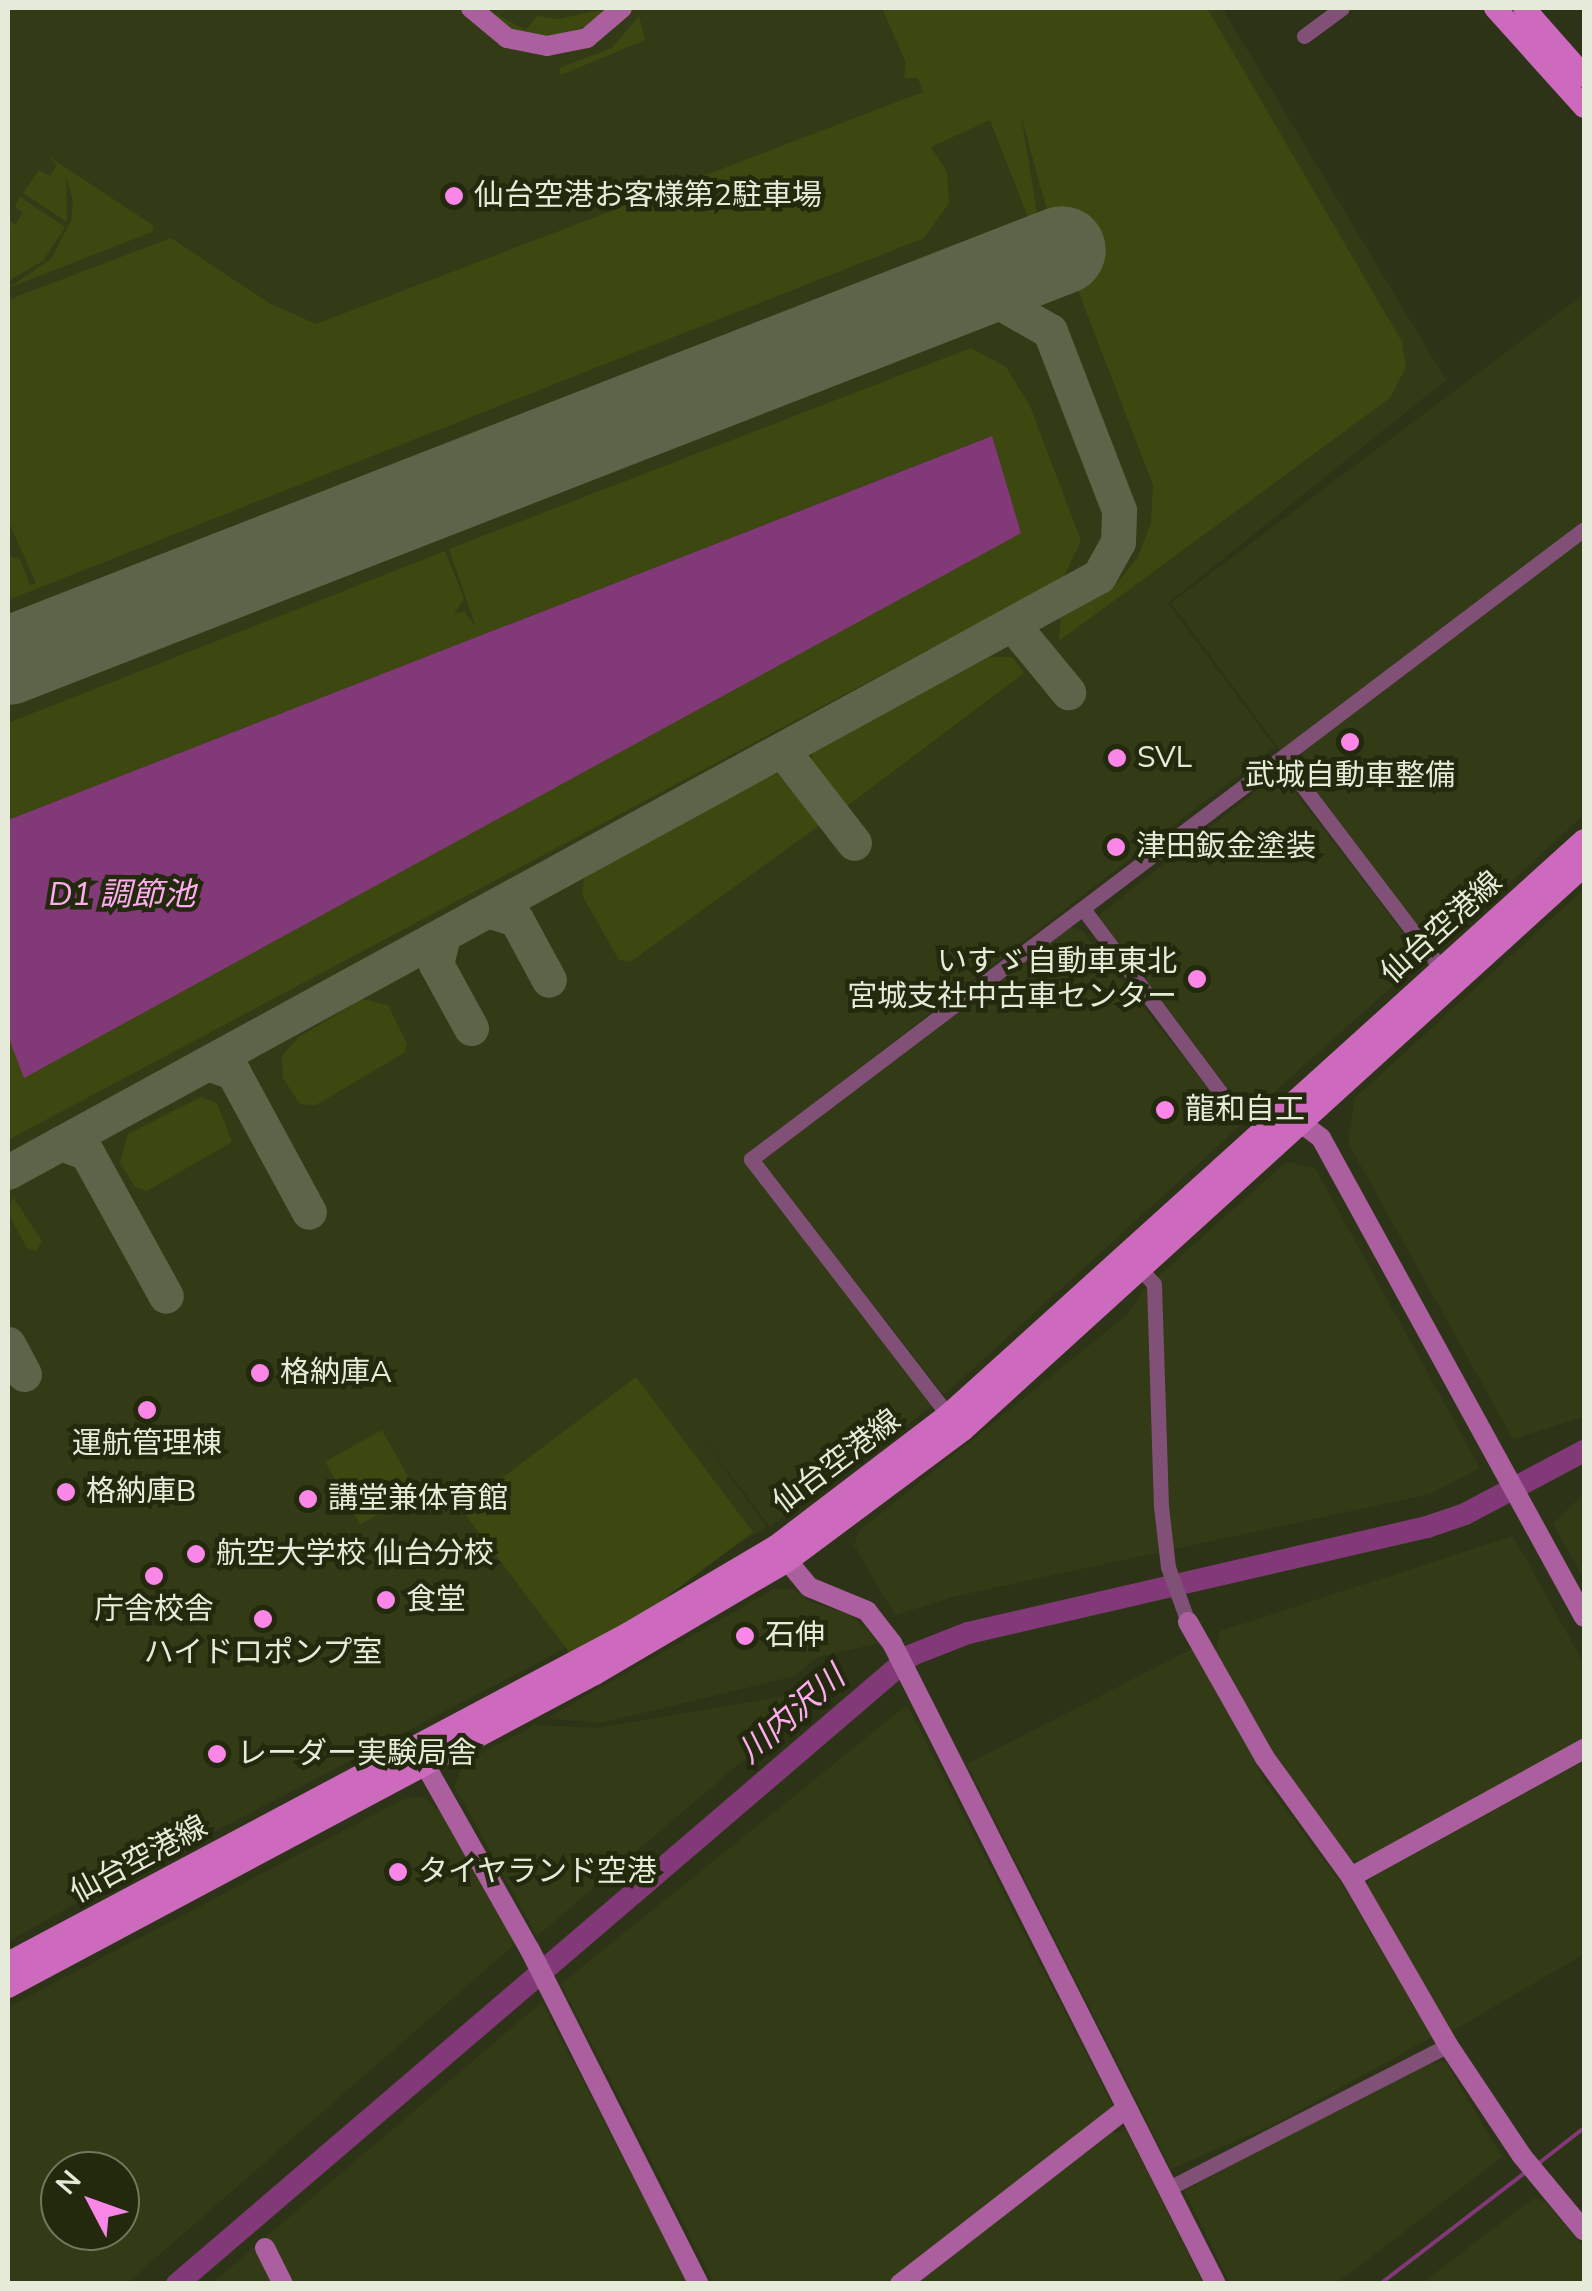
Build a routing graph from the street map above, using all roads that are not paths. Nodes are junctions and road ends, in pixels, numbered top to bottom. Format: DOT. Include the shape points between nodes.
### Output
graph roads {
  1 [pos="471,8"];
  2 [pos="622,8"];
  3 [pos="1342,8"];
  4 [pos="1495,8"];
  5 [pos="1524,8"];
  6 [pos="1304,36"];
  7 [pos="1584,76"];
  8 [pos="1584,108"];
  9 [pos="1584,530"];
  10 [pos="1282,760"];
  11 [pos="1584,840"];
  12 [pos="1584,866"];
  13 [pos="1084,910"];
  14 [pos="1447,977"];
  15 [pos="1295,1118"];
  16 [pos="1134,1262"];
  17 [pos="948,1415"];
  18 [pos="781,1554"];
  19 [pos="1184,1614"];
  20 [pos="1584,1618"];
  21 [pos="1584,1749"];
  22 [pos="421,1756"];
  23 [pos="1352,1877"];
  24 [pos="8,1964"];
  25 [pos="8,1987"];
  26 [pos="1448,2045"];
  27 [pos="1126,2109"];
  28 [pos="1167,2189"];
  29 [pos="1584,2231"];
  30 [pos="265,2248"];
  31 [pos="283,2284"];
  32 [pos="700,2284"];
  33 [pos="900,2284"];
  34 [pos="1216,2284"];
  1 -- 2 [label="street" via="498,33 547,46 587,38"];
  3 -- 6 [label="street"];
  4 -- 8 [label="main road"];
  5 -- 7 [label="main road"];
  9 -- 10 [label="street"];
  10 -- 13 [label="street"];
  10 -- 14 [label="street"];
  11 -- 14 [label="main road, 仙台空港線"];
  12 -- 14 [label="main road, 仙台空港線"];
  13 -- 15 [label="street" via="1224,1097"];
  13 -- 17 [label="street" via="751,1158"];
  14 -- 15 [label="main road, 仙台空港線"];
  15 -- 16 [label="main road, 仙台空港線"];
  15 -- 20 [label="street" via="1321,1138"];
  16 -- 17 [label="main road, 仙台空港線"];
  16 -- 18 [label="main road, 仙台空港線" via="962,1430"];
  16 -- 19 [label="street" via="1154,1284 1168,1567"];
  17 -- 18 [label="main road, 仙台空港線"];
  18 -- 22 [label="main road, 仙台空港線"];
  18 -- 27 [label="street" via="818,1594 867,1611 892,1643"];
  19 -- 23 [label="street" via="1265,1758"];
  21 -- 23 [label="street"];
  22 -- 24 [label="main road, 仙台空港線"];
  22 -- 25 [label="main road, 仙台空港線"];
  22 -- 32 [label="street" via="530,1950"];
  23 -- 26 [label="street"];
  26 -- 28 [label="street"];
  26 -- 29 [label="street" via="1522,2156"];
  27 -- 28 [label="street"];
  27 -- 33 [label="street"];
  28 -- 34 [label="street"];
  30 -- 31 [label="street"];
}
